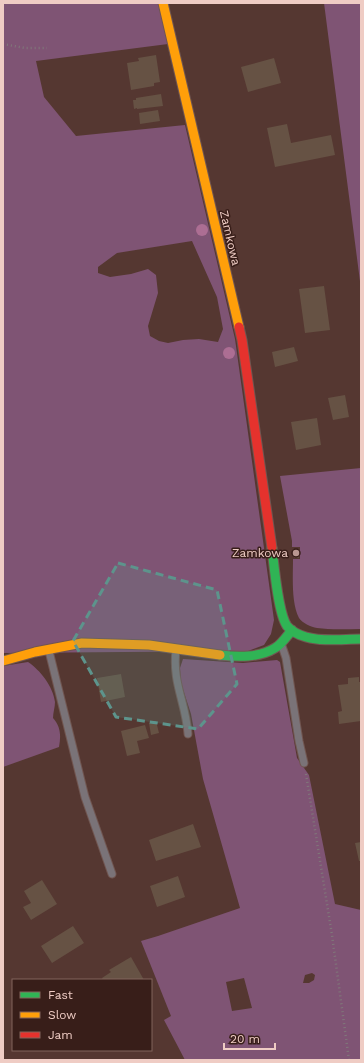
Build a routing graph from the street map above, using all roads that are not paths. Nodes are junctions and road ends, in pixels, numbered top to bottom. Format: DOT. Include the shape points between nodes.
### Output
graph roads {
  1 [pos="163,3"];
  2 [pos="292,630"];
  3 [pos="361,639"];
  4 [pos="281,644"];
  5 [pos="49,650"];
  6 [pos="176,650"];
  7 [pos="3,661"];
  8 [pos="188,734"];
  9 [pos="304,763"];
  10 [pos="112,874"];
  1 -- 2 [label="street, Zamkowa" via="242,340 281,611 286,624"];
  2 -- 3 [label="street" via="320,639"];
  2 -- 4 [label="street"];
  4 -- 6 [label="street" via="257,655 235,657"];
  4 -- 9 [label="lane" via="286,658"];
  5 -- 6 [label="street" via="82,643 149,645"];
  5 -- 7 [label="street"];
  5 -- 10 [label="lane" via="85,797"];
  6 -- 8 [label="lane" via="176,679 188,723"];
}
